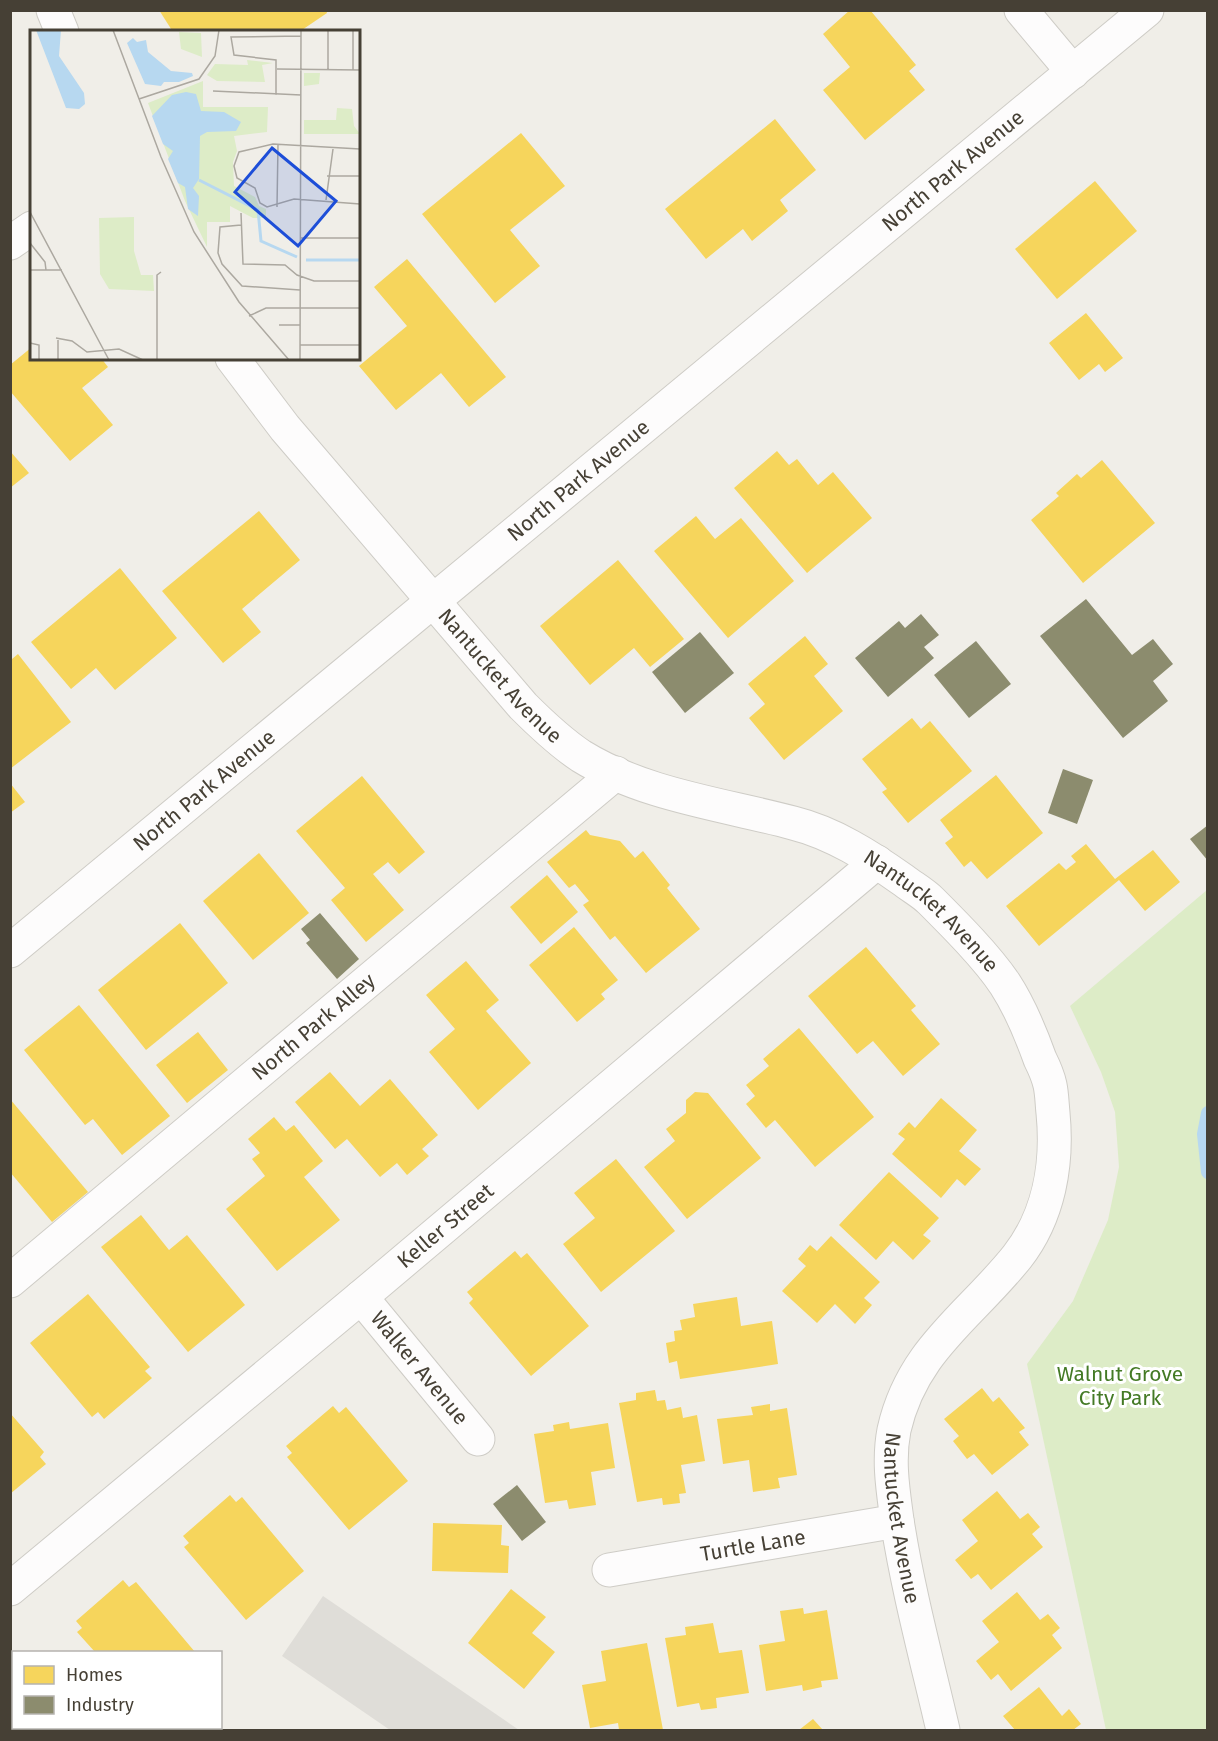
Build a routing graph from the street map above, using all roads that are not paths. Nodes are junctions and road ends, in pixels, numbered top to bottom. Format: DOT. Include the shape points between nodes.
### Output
graph roads {
  1 [pos="53,10"];
  2 [pos="1021,10"];
  3 [pos="1147,10"];
  4 [pos="61,30"];
  5 [pos="1073,72"];
  6 [pos="30,229"];
  7 [pos="10,243"];
  8 [pos="234,360"];
  9 [pos="433,601"];
  10 [pos="616,773"];
  11 [pos="878,862"];
  12 [pos="10,951"];
  13 [pos="10,1281"];
  14 [pos="361,1297"];
  15 [pos="478,1439"];
  16 [pos="897,1521"];
  17 [pos="609,1569"];
  18 [pos="10,1589"];
  19 [pos="943,1731"];
  1 -- 4 [label="street"];
  2 -- 5 [label="street"];
  3 -- 5 [label="street, North Park Avenue"];
  5 -- 9 [label="street, North Park Avenue"];
  6 -- 7 [label="street"];
  8 -- 9 [label="street, Nantucket Avenue" via="285,428"];
  9 -- 10 [label="street, Nantucket Avenue" via="543,726 582,756"];
  9 -- 12 [label="street, North Park Avenue"];
  10 -- 11 [label="street, Nantucket Avenue" via="692,799 796,824"];
  10 -- 13 [label="street, North Park Alley"];
  11 -- 14 [label="street, Keller Street"];
  11 -- 16 [label="street, Nantucket Avenue" via="927,897 1004,983 1050,1084 1056,1142 1050,1189 1036,1228 992,1287 926,1357 908,1389 894,1431 890,1477"];
  14 -- 15 [label="street, Walker Avenue"];
  14 -- 18 [label="street, Keller Street"];
  16 -- 17 [label="street, Turtle Lane"];
  16 -- 19 [label="street, Nantucket Avenue"];
}
